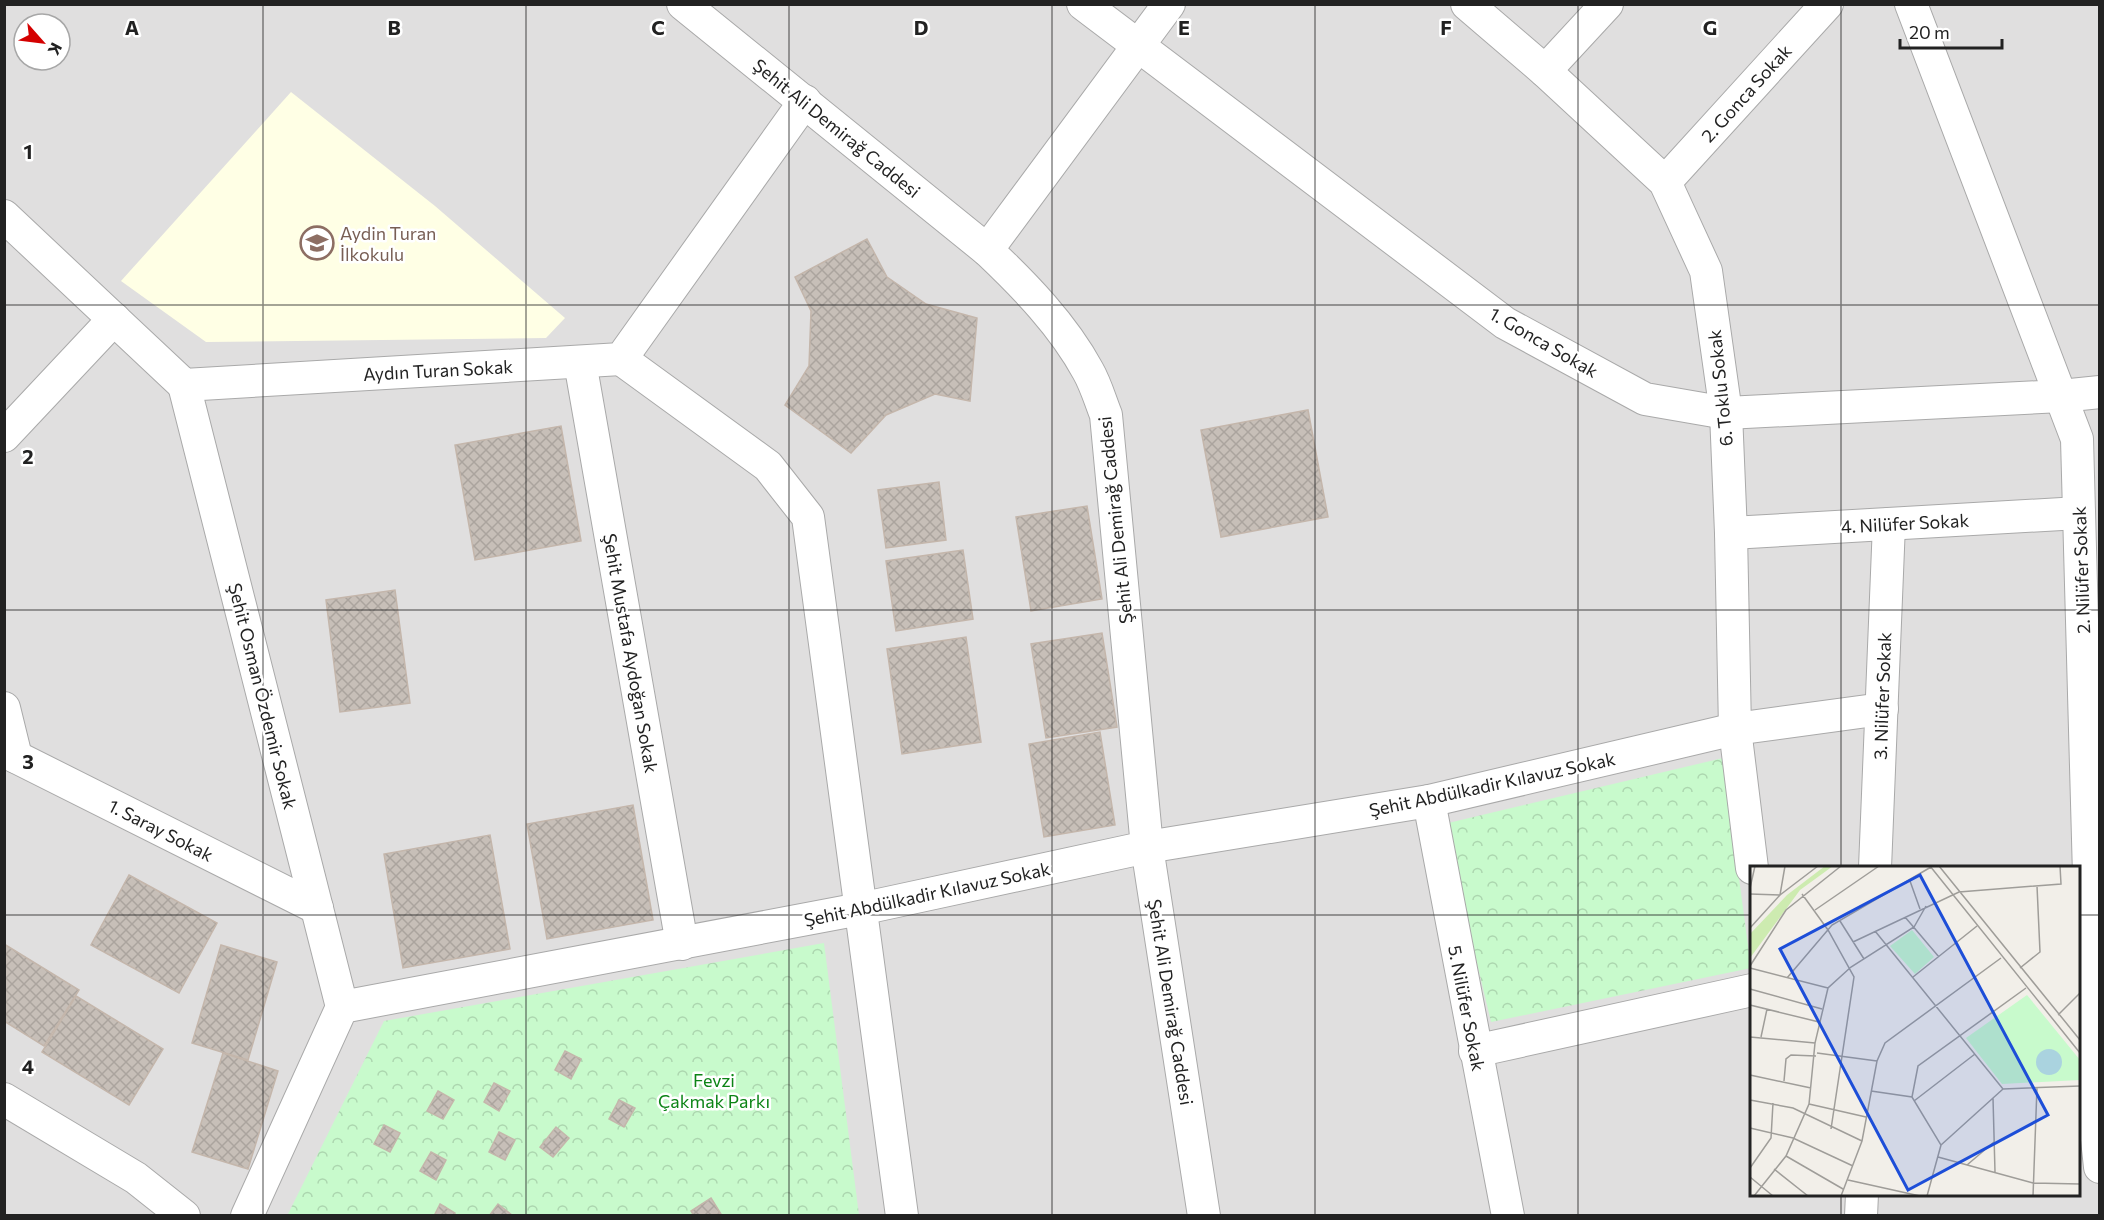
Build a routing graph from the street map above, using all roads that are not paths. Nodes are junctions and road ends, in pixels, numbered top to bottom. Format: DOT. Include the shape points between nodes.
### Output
graph roads {
  1 [pos="683,4"];
  2 [pos="1083,4"];
  3 [pos="1168,4"];
  4 [pos="1467,4"];
  5 [pos="1607,4"];
  6 [pos="1827,4"];
  7 [pos="1911,4"];
  8 [pos="1139,46"];
  9 [pos="1545,71"];
  10 [pos="805,101"];
  11 [pos="1665,183"];
  12 [pos="4,216"];
  13 [pos="987,250"];
  14 [pos="114,319"];
  15 [pos="621,359"];
  16 [pos="580,362"];
  17 [pos="184,385"];
  18 [pos="2100,392"];
  19 [pos="2061,396"];
  20 [pos="1726,413"];
  21 [pos="4,436"];
  22 [pos="2079,513"];
  23 [pos="1889,524"];
  24 [pos="1731,533"];
  25 [pos="4,708"];
  26 [pos="1882,709"];
  27 [pos="1734,729"];
  28 [pos="10,754"];
  29 [pos="1429,801"];
  30 [pos="1147,847"];
  31 [pos="1752,866"];
  32 [pos="1875,866"];
  33 [pos="317,908"];
  34 [pos="860,909"];
  35 [pos="682,944"];
  36 [pos="1750,990"];
  37 [pos="342,1007"];
  38 [pos="1475,1051"];
  39 [pos="4,1099"];
  40 [pos="2087,1129"];
  41 [pos="2100,1167"];
  42 [pos="1862,1196"];
  43 [pos="184,1215"];
  44 [pos="247,1215"];
  45 [pos="902,1215"];
  46 [pos="1204,1215"];
  47 [pos="1508,1215"];
  48 [pos="1861,1215"];
  1 -- 10 [label="street, Şehit Ali Demirağ Caddesi"];
  2 -- 8 [label="street, 1. Gonca Sokak"];
  3 -- 8 [label="street"];
  4 -- 9 [label="street, 6. Toklu Sokak"];
  5 -- 9 [label="street"];
  6 -- 11 [label="street, 2. Gonca Sokak"];
  7 -- 19 [label="street, 2. Nilüfer Sokak"];
  8 -- 13 [label="street"];
  8 -- 20 [label="street, 1. Gonca Sokak" via="1505,323 1645,399"];
  9 -- 11 [label="street, 6. Toklu Sokak"];
  10 -- 13 [label="street, Şehit Ali Demirağ Caddesi"];
  10 -- 15 [label="street"];
  11 -- 20 [label="street, 6. Toklu Sokak" via="1706,271"];
  12 -- 14 [label="street"];
  13 -- 30 [label="street, Şehit Ali Demirağ Caddesi" via="1027,287 1060,328 1088,371 1106,415"];
  14 -- 17 [label="street"];
  14 -- 21 [label="street"];
  15 -- 16 [label="street, Aydın Turan Sokak"];
  15 -- 34 [label="street" via="768,466 808,517"];
  16 -- 17 [label="street, Aydın Turan Sokak"];
  16 -- 35 [label="street, Şehit Mustafa Aydoğan Sokak"];
  17 -- 33 [label="street, Şehit Osman Özdemir Sokak"];
  18 -- 19 [label="street, 1. Gonca Sokak"];
  19 -- 20 [label="street, 1. Gonca Sokak"];
  19 -- 22 [label="street, 2. Nilüfer Sokak" via="2077,439"];
  20 -- 24 [label="street, 6. Toklu Sokak"];
  22 -- 23 [label="street, 4. Nilüfer Sokak"];
  22 -- 40 [label="street, 2. Nilüfer Sokak"];
  23 -- 24 [label="street, 4. Nilüfer Sokak"];
  23 -- 26 [label="street, 3. Nilüfer Sokak"];
  24 -- 27 [label="street, 6. Toklu Sokak"];
  25 -- 28 [label="street"];
  26 -- 27 [label="street, Şehit Abdülkadir Kılavuz Sokak"];
  26 -- 32 [label="street, 3. Nilüfer Sokak"];
  27 -- 29 [label="street, Şehit Abdülkadir Kılavuz Sokak"];
  27 -- 31 [label="street, 6. Toklu Sokak"];
  28 -- 33 [label="street, 1. Saray Sokak"];
  29 -- 30 [label="street, Şehit Abdülkadir Kılavuz Sokak"];
  29 -- 38 [label="street, 5. Nilüfer Sokak"];
  30 -- 34 [label="street, Şehit Abdülkadir Kılavuz Sokak"];
  30 -- 46 [label="street, Şehit Ali Demirağ Caddesi"];
  33 -- 37 [label="street, Şehit Osman Özdemir Sokak"];
  34 -- 35 [label="street, Şehit Abdülkadir Kılavuz Sokak"];
  34 -- 45 [label="street"];
  35 -- 37 [label="street, Şehit Abdülkadir Kılavuz Sokak"];
  36 -- 38 [label="street"];
  37 -- 44 [label="street"];
  38 -- 47 [label="street, 5. Nilüfer Sokak"];
  39 -- 43 [label="street" via="136,1178"];
  40 -- 41 [label="street, 2. Nilüfer Sokak"];
  42 -- 48 [label="street"];
}
